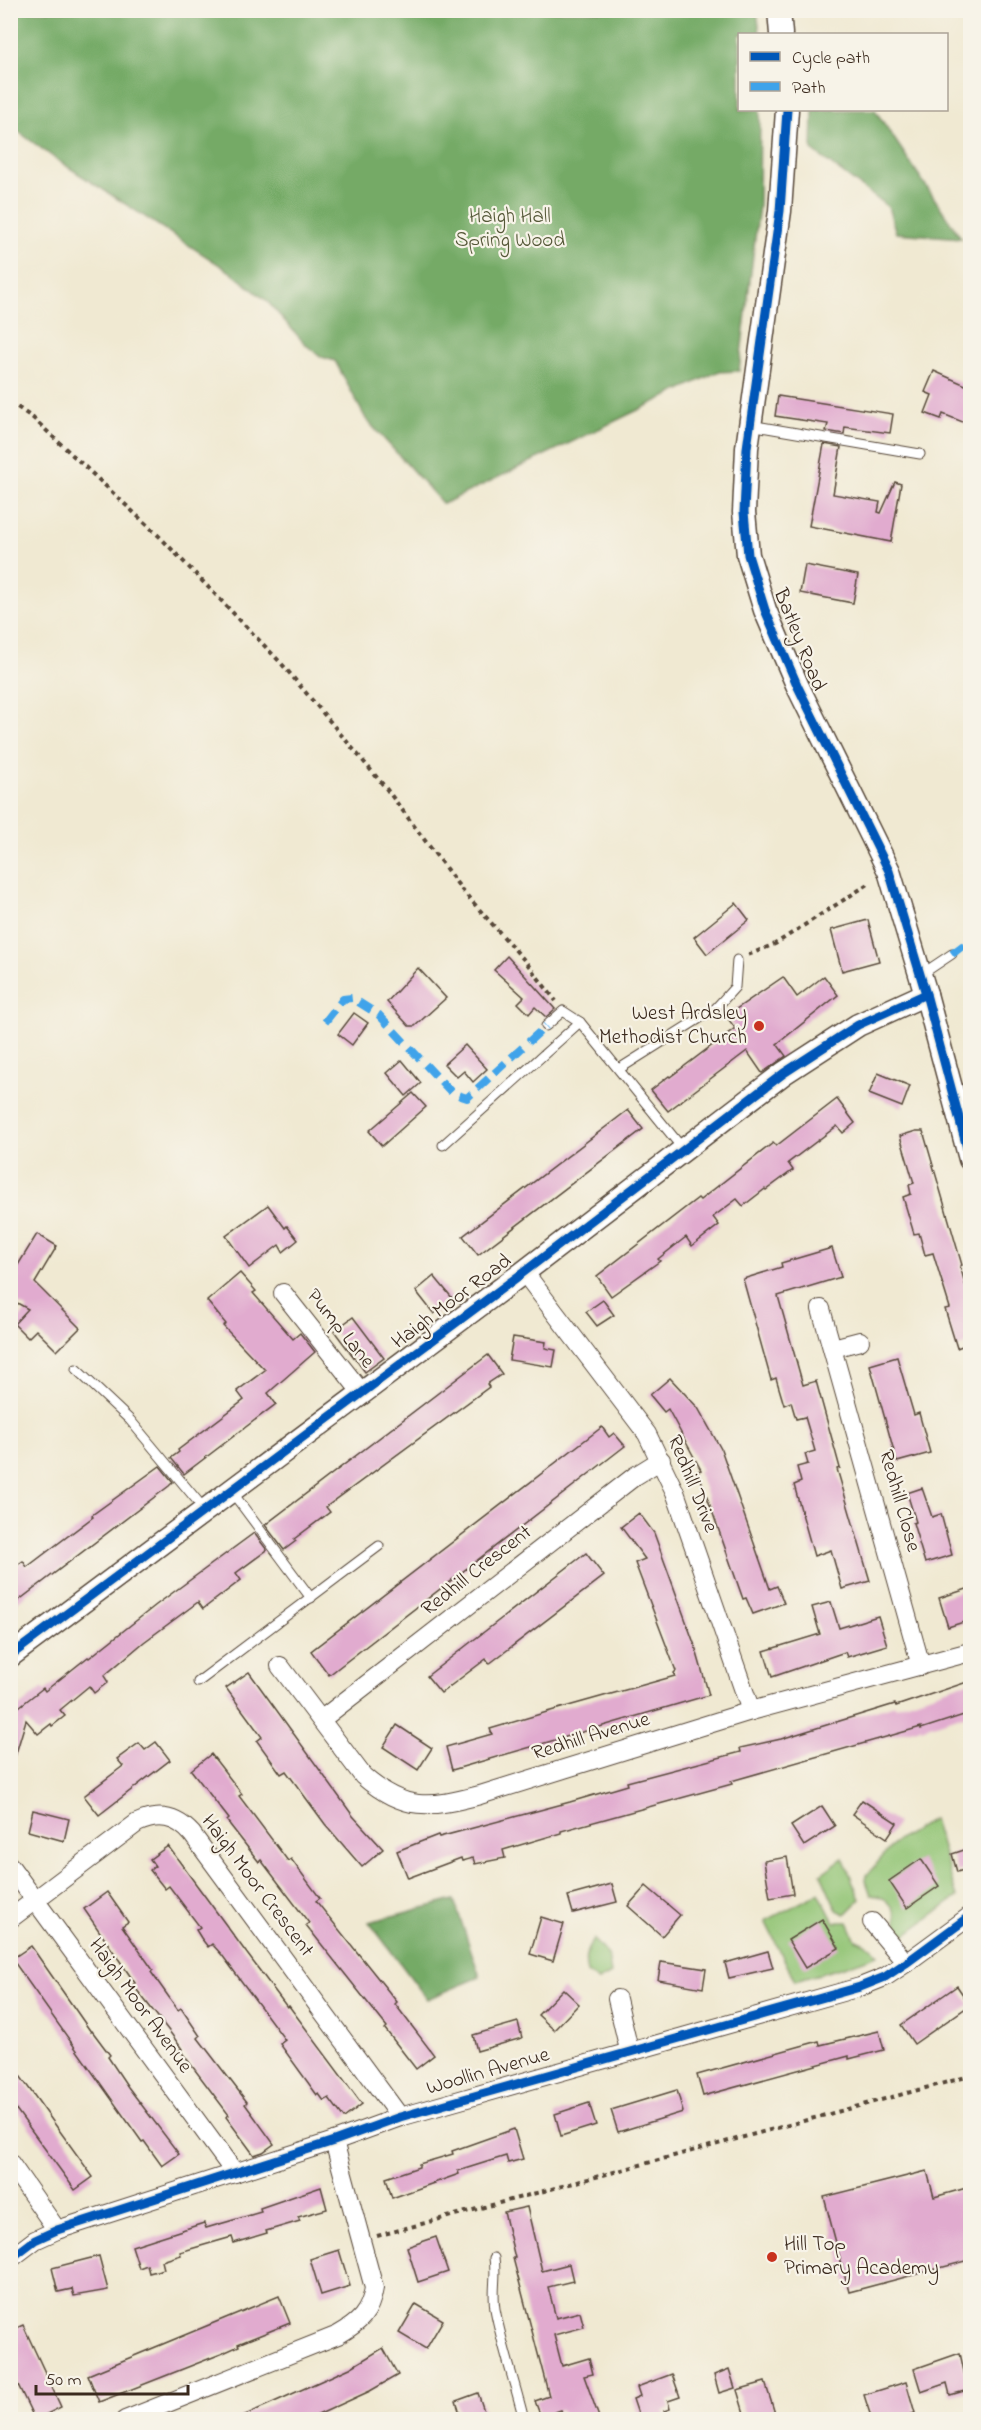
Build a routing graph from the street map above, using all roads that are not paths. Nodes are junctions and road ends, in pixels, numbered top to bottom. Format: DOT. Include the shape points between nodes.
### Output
graph roads {
  1 [pos="779,10"];
  2 [pos="781,33"];
  3 [pos="787,111"];
  4 [pos="750,425"];
  5 [pos="920,454"];
  6 [pos="952,954"];
  7 [pos="737,960"];
  8 [pos="923,984"];
  9 [pos="580,1022"];
  10 [pos="546,1026"];
  11 [pos="619,1069"];
  12 [pos="443,1145"];
  13 [pos="682,1149"];
  14 [pos="970,1159"];
  15 [pos="524,1272"];
  16 [pos="283,1293"];
  17 [pos="821,1309"];
  18 [pos="860,1341"];
  19 [pos="833,1348"];
  20 [pos="76,1370"];
  21 [pos="362,1393"];
  22 [pos="661,1460"];
  23 [pos="231,1490"];
  24 [pos="205,1510"];
  25 [pos="379,1546"];
  26 [pos="310,1598"];
  27 [pos="970,1652"];
  28 [pos="10,1656"];
  29 [pos="921,1665"];
  30 [pos="280,1666"];
  31 [pos="198,1682"];
  32 [pos="751,1711"];
  33 [pos="322,1719"];
  34 [pos="10,1866"];
  35 [pos="35,1901"];
  36 [pos="970,1916"];
  37 [pos="10,1919"];
  38 [pos="872,1922"];
  39 [pos="906,1963"];
  40 [pos="617,1999"];
  41 [pos="629,2050"];
  42 [pos="400,2117"];
  43 [pos="334,2142"];
  44 [pos="10,2163"];
  45 [pos="235,2173"];
  46 [pos="57,2230"];
  47 [pos="494,2258"];
  48 [pos="10,2259"];
  49 [pos="125,2420"];
  50 [pos="524,2420"];
  1 -- 2 [label="street"];
  3 -- 4 [label="street, Batley Road" via="780,211"];
  4 -- 5 [label="lane"];
  4 -- 8 [label="street, Batley Road" via="744,512 748,555 765,610 798,687 889,871"];
  6 -- 8 [label="lane"];
  7 -- 11 [label="lane" via="735,987 716,1008"];
  8 -- 13 [label="street, Haigh Moor Road" via="784,1073"];
  8 -- 14 [label="street, Batley Road"];
  9 -- 10 [label="lane" via="563,1011"];
  9 -- 11 [label="lane"];
  9 -- 12 [label="lane"];
  11 -- 13 [label="lane"];
  13 -- 15 [label="street, Haigh Moor Road"];
  15 -- 21 [label="street, Haigh Moor Road"];
  15 -- 22 [label="street, Redhill Drive" via="647,1434"];
  16 -- 21 [label="street, Pump Lane"];
  17 -- 19 [label="street, Redhill Close"];
  18 -- 19 [label="street"];
  19 -- 29 [label="street, Redhill Close"];
  20 -- 24 [label="lane" via="130,1420"];
  21 -- 23 [label="street, Haigh Moor Road"];
  22 -- 32 [label="street, Redhill Drive"];
  22 -- 33 [label="street, Redhill Crescent" via="634,1476"];
  23 -- 24 [label="street, Haigh Moor Road"];
  23 -- 26 [label="lane"];
  24 -- 28 [label="street, Haigh Moor Road"];
  25 -- 26 [label="lane"];
  26 -- 31 [label="lane"];
  27 -- 29 [label="street, Redhill Avenue"];
  29 -- 32 [label="street, Redhill Avenue"];
  30 -- 33 [label="street, Redhill Avenue"];
  32 -- 33 [label="street, Redhill Avenue" via="480,1795 415,1805 377,1789"];
  34 -- 35 [label="street, Haigh Moor Avenue"];
  35 -- 37 [label="street, Haigh Moor Crescent"];
  35 -- 42 [label="street, Haigh Moor Crescent" via="137,1823 159,1817 171,1817 182,1823"];
  35 -- 45 [label="street, Haigh Moor Avenue"];
  36 -- 39 [label="street, Woollin Avenue"];
  38 -- 39 [label="street"];
  39 -- 41 [label="street, Woollin Avenue" via="860,1987"];
  40 -- 41 [label="street"];
  41 -- 42 [label="street, Woollin Avenue"];
  42 -- 43 [label="street, Woollin Avenue"];
  43 -- 45 [label="street, Woollin Avenue"];
  43 -- 49 [label="street" via="374,2288 365,2316 339,2335"];
  44 -- 46 [label="street"];
  45 -- 46 [label="street, Woollin Avenue"];
  46 -- 48 [label="street, Woollin Avenue" via="35,2240"];
  47 -- 50 [label="lane" via="495,2310"];
}
